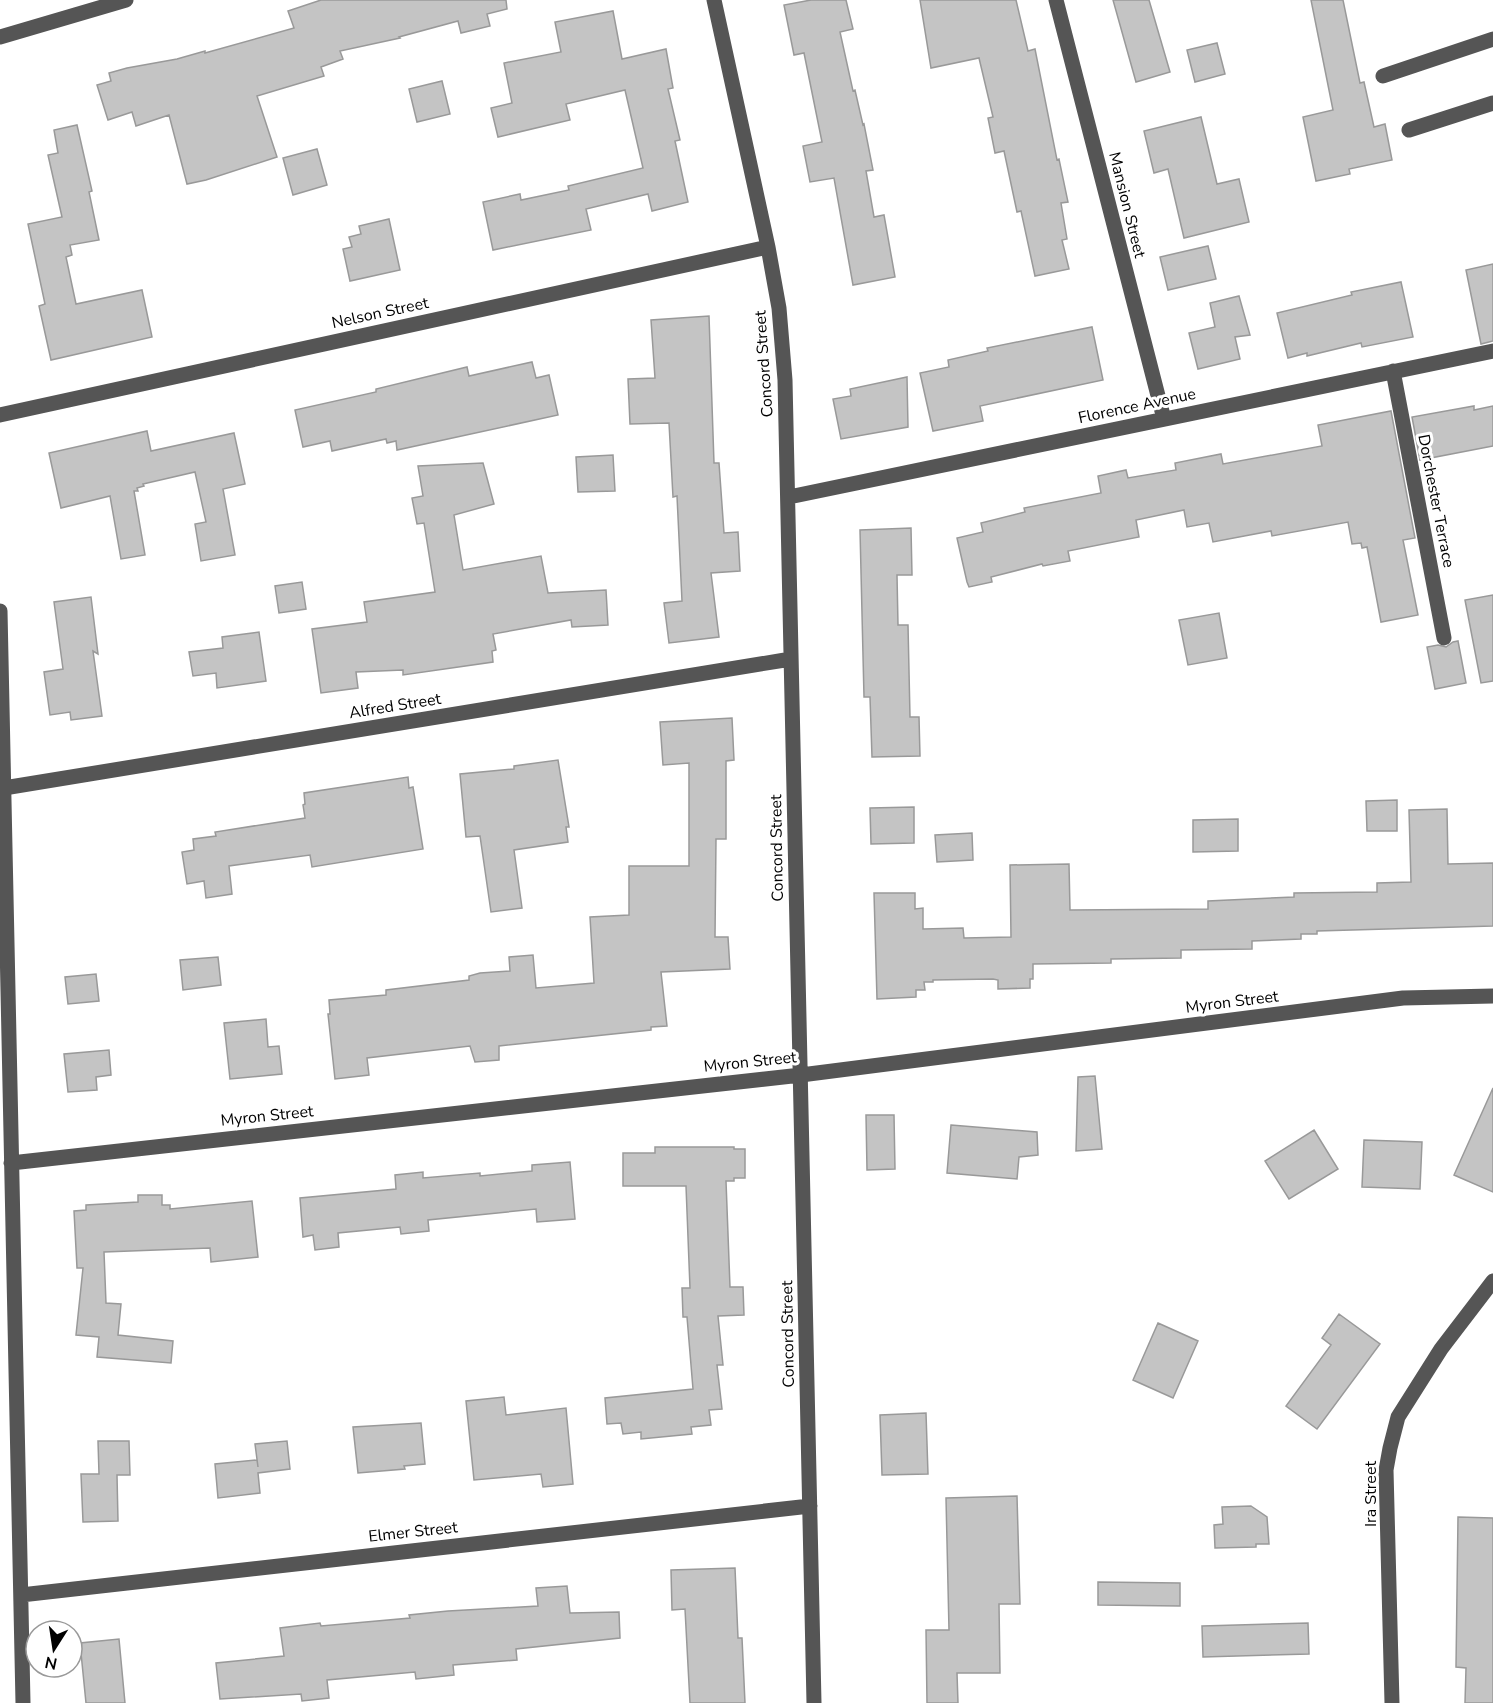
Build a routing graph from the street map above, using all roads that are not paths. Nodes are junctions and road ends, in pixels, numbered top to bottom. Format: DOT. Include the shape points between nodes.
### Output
graph roads {
  1 [pos="126,0"];
  2 [pos="714,0"];
  3 [pos="1056,0"];
  4 [pos="0,37"];
  5 [pos="1493,39"];
  6 [pos="1383,76"];
  7 [pos="1493,103"];
  8 [pos="1409,130"];
  9 [pos="768,247"];
  10 [pos="1493,351"];
  11 [pos="1392,371"];
  12 [pos="0,415"];
  13 [pos="1164,419"];
  14 [pos="789,497"];
  15 [pos="0,611"];
  16 [pos="1444,638"];
  17 [pos="791,659"];
  18 [pos="4,788"];
  19 [pos="1493,996"];
  20 [pos="801,1075"];
  21 [pos="11,1163"];
  22 [pos="1493,1281"];
  23 [pos="810,1506"];
  24 [pos="21,1595"];
  25 [pos="23,1703"];
  26 [pos="814,1703"];
  27 [pos="1392,1703"];
  1 -- 4 [label="street"];
  2 -- 9 [label="street, Concord Street"];
  3 -- 13 [label="street, Mansion Street"];
  5 -- 6 [label="street"];
  7 -- 8 [label="street"];
  9 -- 12 [label="street, Nelson Street"];
  9 -- 14 [label="street, Concord Street" via="779,308"];
  10 -- 11 [label="street, Florence Avenue"];
  11 -- 13 [label="street, Florence Avenue"];
  11 -- 16 [label="street, Dorchester Terrace"];
  13 -- 14 [label="street, Florence Avenue"];
  14 -- 17 [label="street, Concord Street"];
  15 -- 18 [label="street"];
  17 -- 18 [label="street, Alfred Street"];
  17 -- 20 [label="street, Concord Street"];
  18 -- 21 [label="street"];
  19 -- 20 [label="street, Myron Street" via="1403,998"];
  20 -- 21 [label="street, Myron Street"];
  20 -- 23 [label="street, Concord Street"];
  21 -- 24 [label="street"];
  22 -- 27 [label="street, Ira Street" via="1398,1417 1389,1448 1386,1470"];
  23 -- 24 [label="street, Elmer Street"];
  23 -- 26 [label="street, Concord Street"];
  24 -- 25 [label="street"];
}
